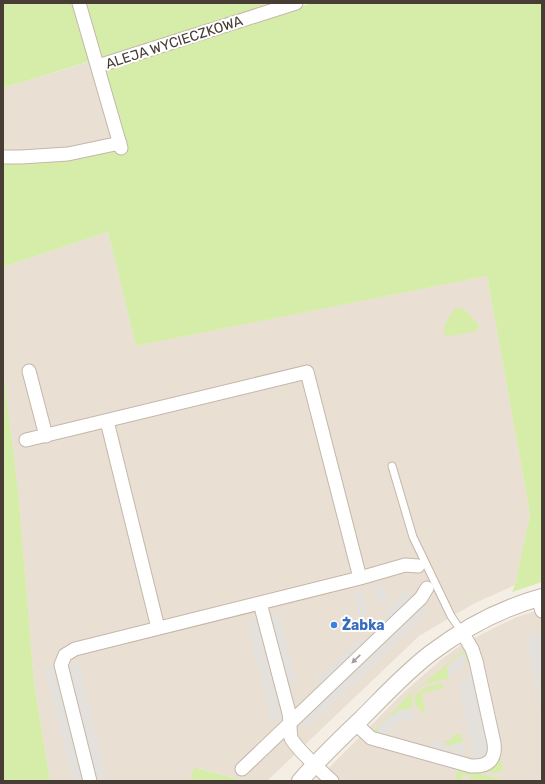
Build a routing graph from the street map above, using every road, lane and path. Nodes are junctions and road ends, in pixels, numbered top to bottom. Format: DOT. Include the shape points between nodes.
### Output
graph roads {
  1 [pos="79,3"];
  2 [pos="296,3"];
  3 [pos="98,66"];
  4 [pos="3,157"];
  5 [pos="29,371"];
  6 [pos="107,421"];
  7 [pos="46,436"];
  8 [pos="26,440"];
  9 [pos="392,466"];
  10 [pos="418,566"];
  11 [pos="360,578"];
  12 [pos="427,588"];
  13 [pos="541,602"];
  14 [pos="260,603"];
  15 [pos="158,628"];
  16 [pos="462,632"];
  17 [pos="291,722"];
  18 [pos="356,724"];
  19 [pos="315,765"];
  20 [pos="242,769"];
  21 [pos="90,781"];
  22 [pos="300,781"];
  23 [pos="332,781"];
  1 -- 3 [label="street, ALEJA WYCIECZKOWA"];
  2 -- 3 [label="street, ALEJA WYCIECZKOWA"];
  3 -- 4 [label="street, ALEJA WYCIECZKOWA" via="120,145 68,154"];
  5 -- 7 [label="street"];
  6 -- 7 [label="street"];
  6 -- 11 [label="street" via="307,372"];
  6 -- 15 [label="street"];
  7 -- 8 [label="street"];
  9 -- 16 [label="lane" via="413,537 451,616"];
  10 -- 11 [label="street" via="405,565"];
  11 -- 14 [label="street"];
  12 -- 17 [label="street, one-way" via="422,598"];
  13 -- 16 [label="street" via="498,613"];
  14 -- 15 [label="street"];
  14 -- 17 [label="street"];
  15 -- 21 [label="street" via="75,649 65,655 61,665"];
  16 -- 18 [label="street" via="430,653"];
  16 -- 18 [label="street" via="475,656 494,742 494,753 490,761 482,766 471,766 371,738"];
  17 -- 19 [label="street" via="291,737"];
  17 -- 20 [label="street"];
  18 -- 19 [label="street"];
  19 -- 22 [label="street"];
  19 -- 23 [label="street"];
}
